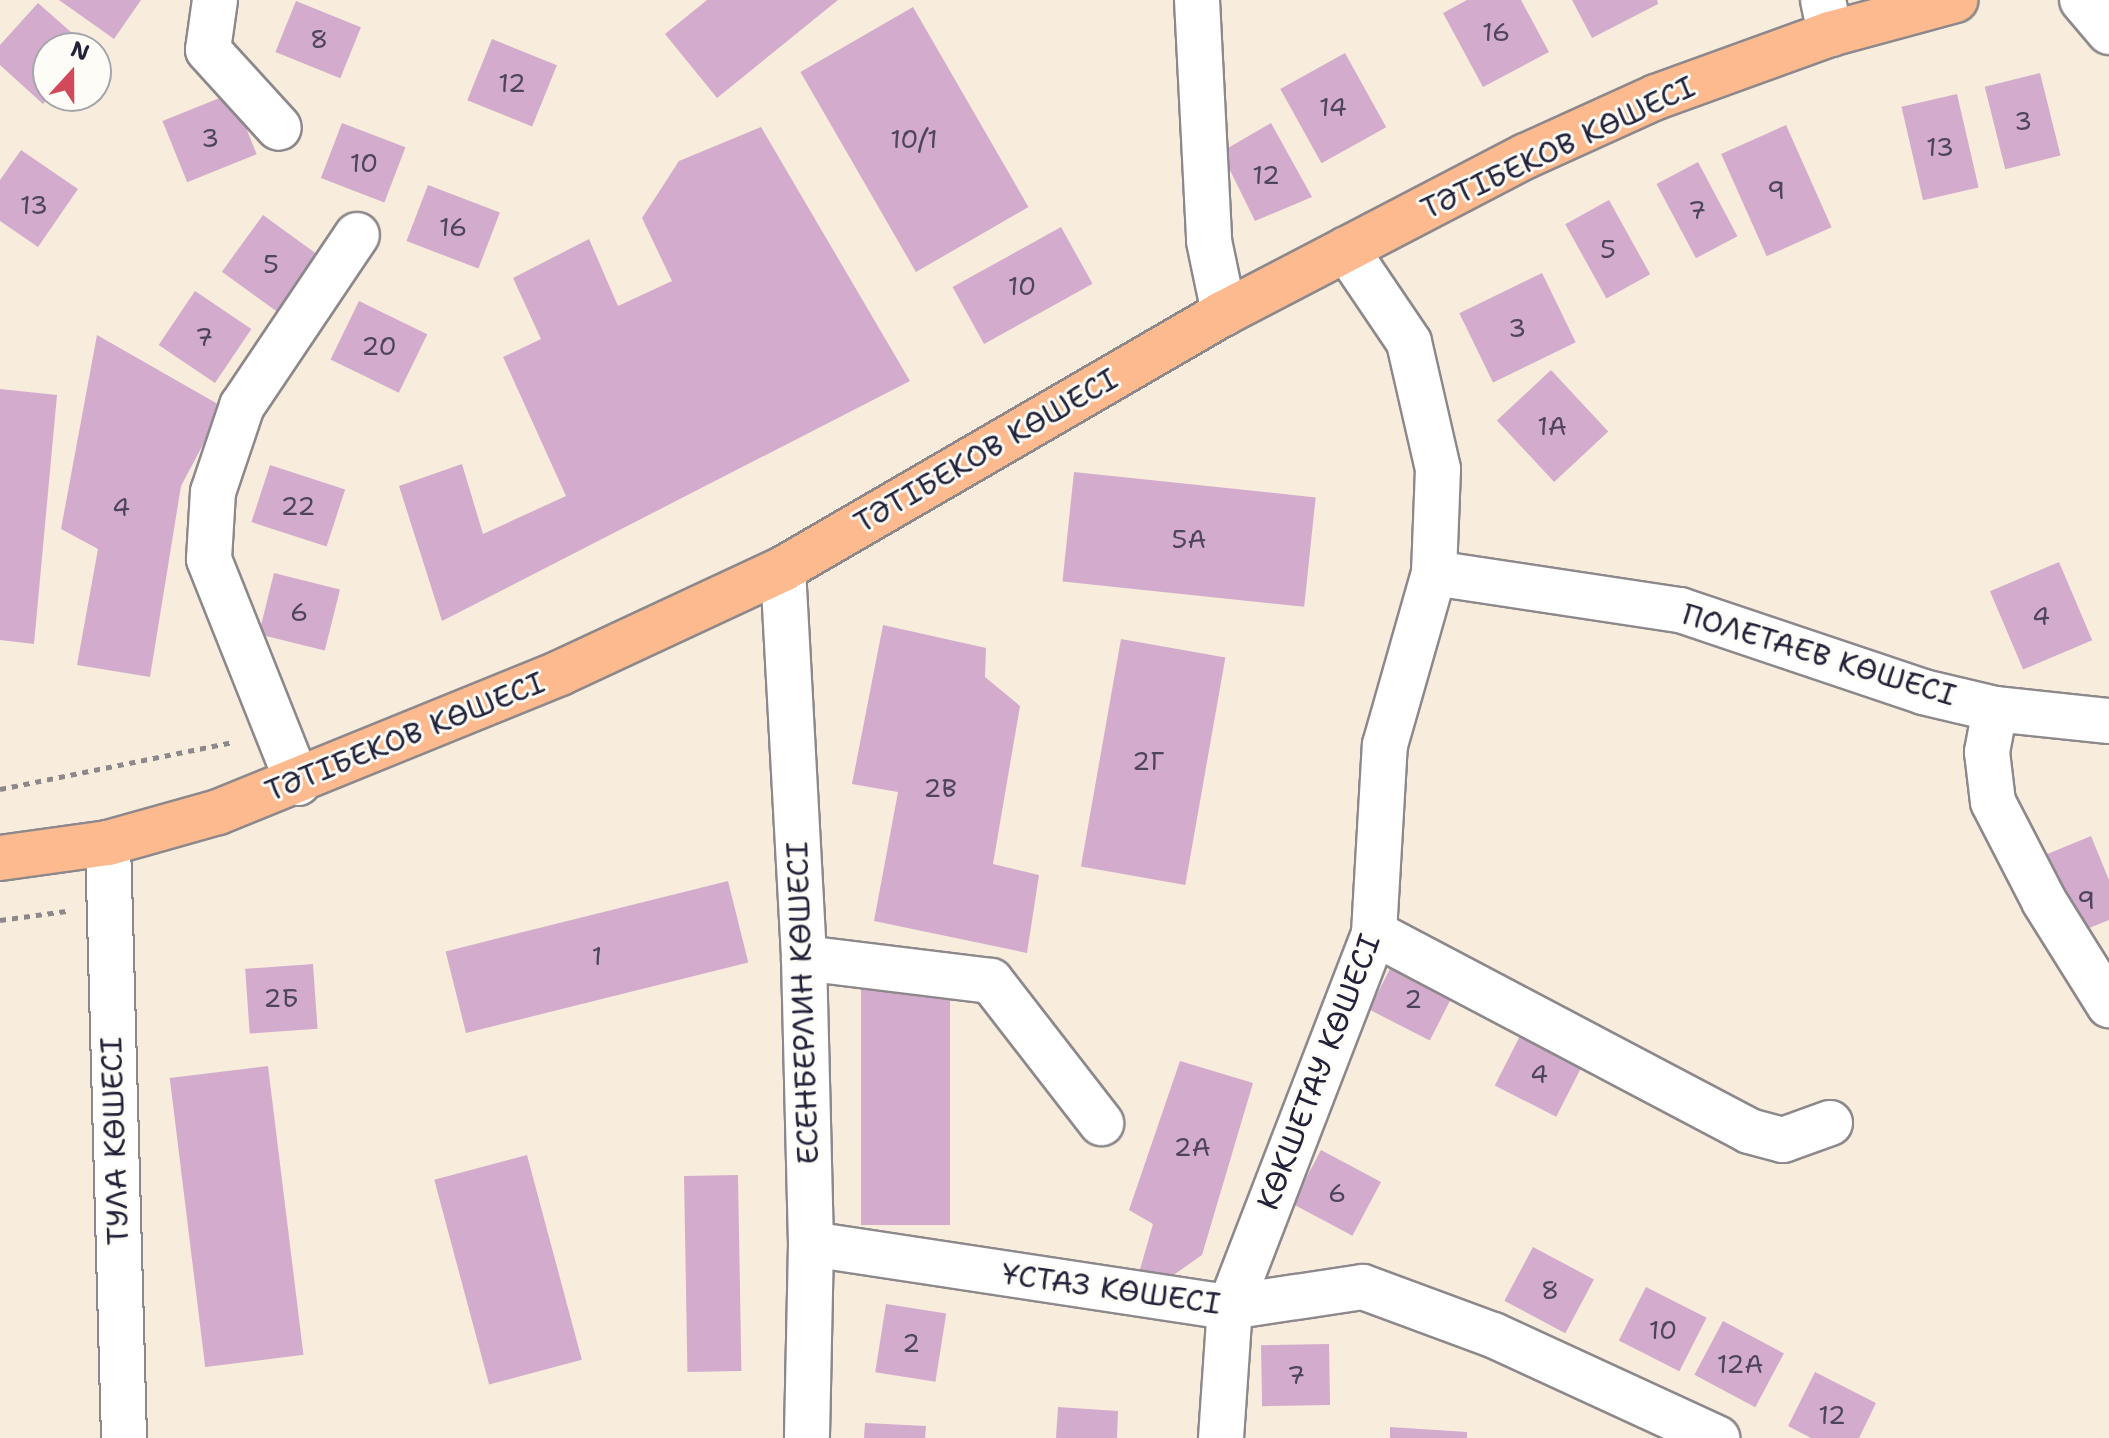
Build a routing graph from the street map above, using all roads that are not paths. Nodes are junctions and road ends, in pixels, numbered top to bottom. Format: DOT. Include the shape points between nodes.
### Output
graph roads {
  1 [pos="215,0"];
  2 [pos="1197,0"];
  3 [pos="1955,0"];
  4 [pos="2082,0"];
  5 [pos="1826,17"];
  6 [pos="2109,32"];
  7 [pos="279,128"];
  8 [pos="357,235"];
  9 [pos="1346,249"];
  10 [pos="1224,313"];
  11 [pos="783,569"];
  12 [pos="1434,573"];
  13 [pos="1995,709"];
  14 [pos="2109,721"];
  15 [pos="298,783"];
  16 [pos="108,843"];
  17 [pos="0,858"];
  18 [pos="1374,933"];
  19 [pos="804,958"];
  20 [pos="2109,1005"];
  21 [pos="1101,1123"];
  22 [pos="1830,1123"];
  23 [pos="811,1244"];
  24 [pos="1230,1307"];
  25 [pos="124,1438"];
  26 [pos="807,1438"];
  27 [pos="1221,1438"];
  28 [pos="1717,1438"];
  1 -- 7 [label="street" via="208,50"];
  2 -- 10 [label="street" via="1209,241"];
  3 -- 5 [label="main road, ТӘТІБЕКОВ КӨШЕСІ"];
  4 -- 6 [label="street"];
  5 -- 9 [label="main road, ТӘТІБЕКОВ КӨШЕСІ"];
  8 -- 15 [label="street" via="242,406 213,492 209,559"];
  9 -- 10 [label="main road, ТӘТІБЕКОВ КӨШЕСІ"];
  9 -- 12 [label="street, КӨКШЕТАУ КӨШЕСІ" via="1409,342 1438,469"];
  10 -- 11 [label="main road, ТӘТІБЕКОВ КӨШЕСІ"];
  11 -- 15 [label="main road, ТӘТІБЕКОВ КӨШЕСІ" via="560,673"];
  11 -- 19 [label="street, ЕСЕНБЕРЛИН КӨШЕСІ"];
  12 -- 13 [label="street, ПОЛЕТАЕВ КӨШЕСІ" via="1680,610 1923,692"];
  12 -- 18 [label="street, КӨКШЕТАУ КӨШЕСІ" via="1385,745"];
  13 -- 14 [label="street, ПОЛЕТАЕВ КӨШЕСІ"];
  13 -- 20 [label="street" via="1987,752 1993,802 2044,901"];
  15 -- 16 [label="main road, ТӘТІБЕКОВ КӨШЕСІ"];
  16 -- 17 [label="main road, ТӘТІБЕКОВ КӨШЕСІ"];
  16 -- 25 [label="street, ТУЛА КӨШЕСІ"];
  18 -- 22 [label="street" via="1749,1131 1783,1140"];
  18 -- 24 [label="street, КӨКШЕТАУ КӨШЕСІ"];
  19 -- 21 [label="street" via="991,981"];
  19 -- 23 [label="street, ЕСЕНБЕРЛИН КӨШЕСІ"];
  23 -- 24 [label="street, ҰСТАЗ КӨШЕСІ"];
  23 -- 26 [label="street, ЕСЕНБЕРЛИН КӨШЕСІ"];
  24 -- 27 [label="street, КӨКШЕТАУ КӨШЕСІ"];
  24 -- 28 [label="street, ҰСТАЗ КӨШЕСІ" via="1363,1287 1493,1335"];
}
